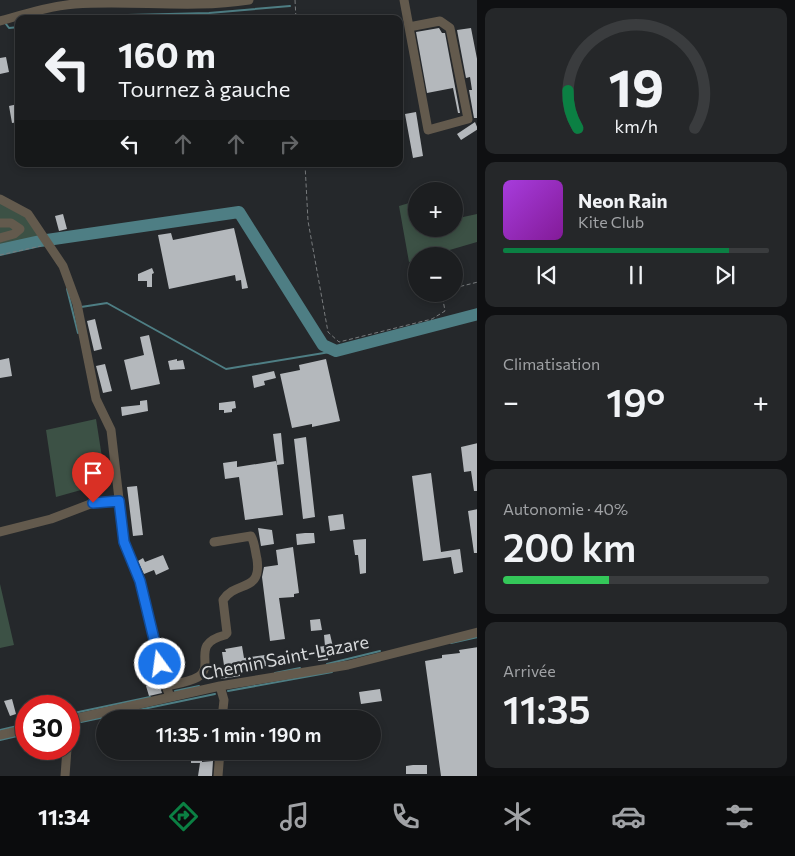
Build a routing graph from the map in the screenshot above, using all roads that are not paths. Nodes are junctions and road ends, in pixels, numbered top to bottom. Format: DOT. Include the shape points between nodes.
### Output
graph roads {
  1 [pos="249,0"];
  2 [pos="404,0"];
  3 [pos="23,15"];
  4 [pos="15,17"];
  5 [pos="0,21"];
  6 [pos="409,27"];
  7 [pos="0,198"];
  8 [pos="0,223"];
  9 [pos="0,238"];
  10 [pos="119,501"];
  11 [pos="0,532"];
  12 [pos="214,542"];
  13 [pos="477,632"];
  14 [pos="167,686"];
  15 [pos="220,686"];
  16 [pos="170,697"];
  17 [pos="223,710"];
  18 [pos="80,717"];
  19 [pos="15,732"];
  20 [pos="0,735"];
  21 [pos="66,760"];
  22 [pos="219,760"];
  23 [pos="65,776"];
  24 [pos="218,776"];
  1 -- 3 [label="street" via="185,5 76,4"];
  2 -- 6 [label="street"];
  4 -- 5 [label="street"];
  6 -- 6 [label="street" via="428,130 468,119 450,28 440,21"];
  7 -- 10 [label="street" via="28,214 63,266 77,304 96,399 111,430"];
  8 -- 9 [label="street" via="12,223 20,229"];
  10 -- 11 [label="street" via="93,503 52,519"];
  10 -- 14 [label="street" via="124,542 140,581"];
  12 -- 14 [label="street" via="251,536 257,575 223,600 227,633 211,639 207,645 203,672 198,677"];
  13 -- 15 [label="street, Chemin Saint-Lazare" via="348,665"];
  14 -- 16 [label="street"];
  15 -- 16 [label="street, Chemin Saint-Lazare"];
  15 -- 17 [label="street"];
  16 -- 18 [label="street, Chemin Saint-Lazare"];
  19 -- 20 [label="street"];
  21 -- 23 [label="street"];
  22 -- 24 [label="street"];
}
